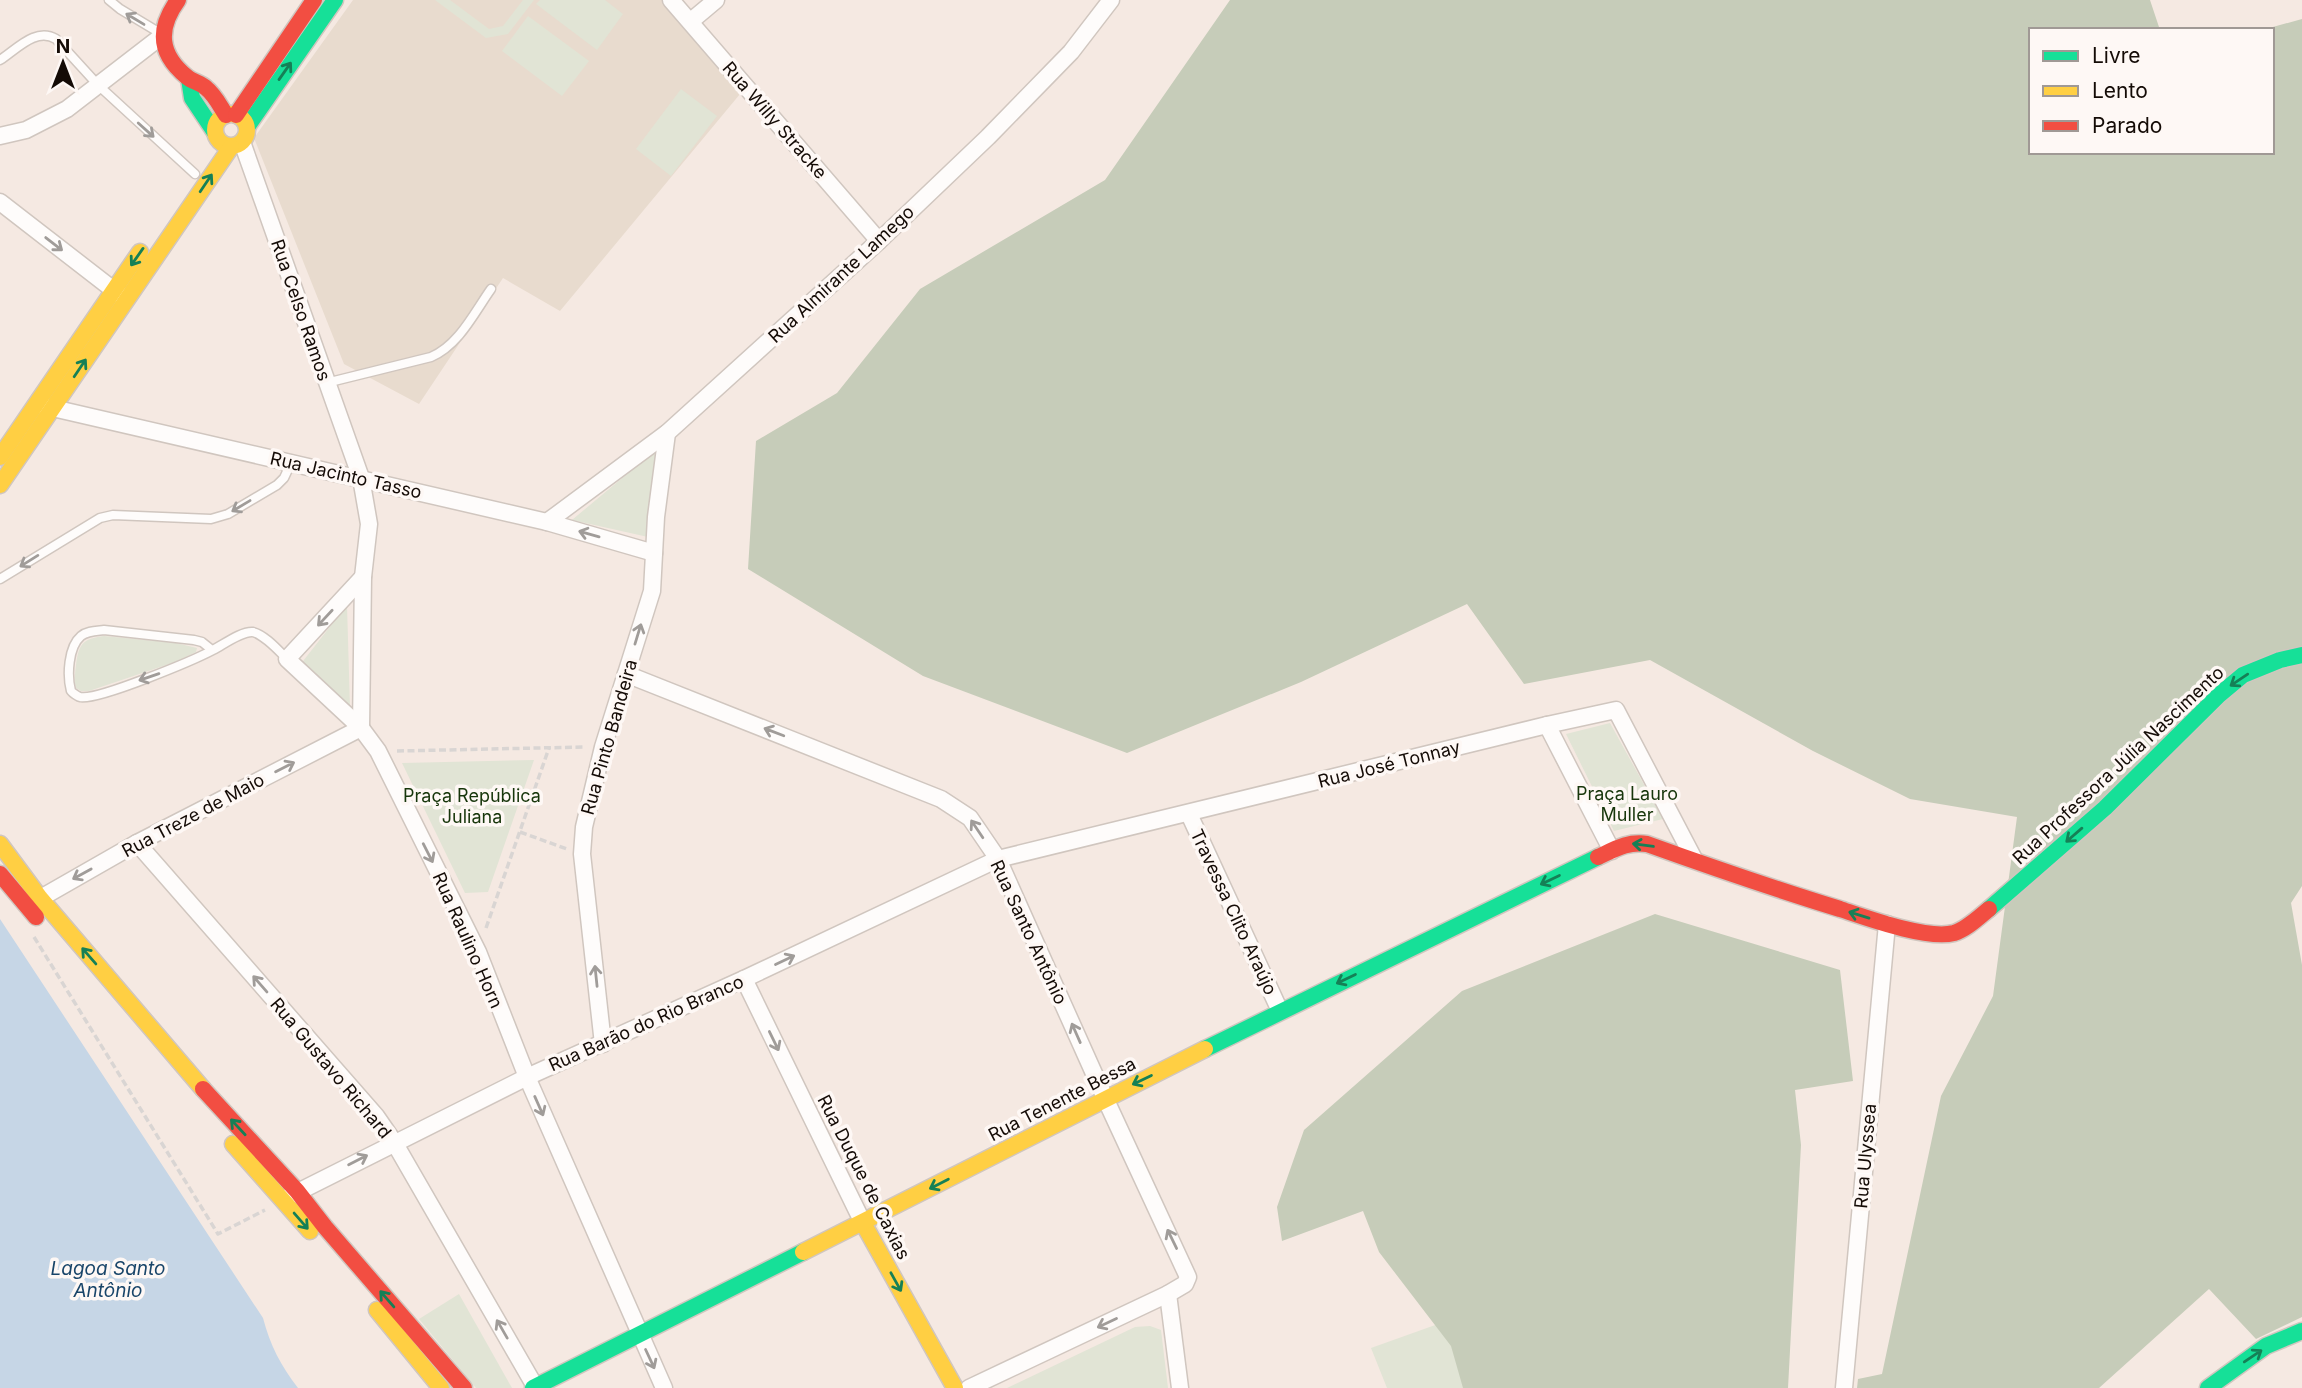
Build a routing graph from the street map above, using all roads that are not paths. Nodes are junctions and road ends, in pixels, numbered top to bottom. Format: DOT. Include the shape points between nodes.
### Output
graph roads {
  1 [pos="109,0"];
  2 [pos="178,0"];
  3 [pos="314,0"];
  4 [pos="335,0"];
  5 [pos="671,0"];
  6 [pos="716,0"];
  7 [pos="1111,0"];
  8 [pos="691,21"];
  9 [pos="163,35"];
  10 [pos="0,60"];
  11 [pos="98,85"];
  12 [pos="231,131"];
  13 [pos="0,136"];
  14 [pos="195,174"];
  15 [pos="0,202"];
  16 [pos="879,241"];
  17 [pos="491,289"];
  18 [pos="120,295"];
  19 [pos="326,383"];
  20 [pos="35,403"];
  21 [pos="52,409"];
  22 [pos="667,433"];
  23 [pos="0,457"];
  24 [pos="291,463"];
  25 [pos="361,478"];
  26 [pos="0,485"];
  27 [pos="547,522"];
  28 [pos="654,554"];
  29 [pos="363,577"];
  30 [pos="0,579"];
  31 [pos="212,650"];
  32 [pos="2302,655"];
  33 [pos="287,659"];
  34 [pos="626,674"];
  35 [pos="1547,725"];
  36 [pos="361,728"];
  37 [pos="1189,814"];
  38 [pos="0,844"];
  39 [pos="137,844"];
  40 [pos="1612,851"];
  41 [pos="998,859"];
  42 [pos="1694,859"];
  43 [pos="0,874"];
  44 [pos="33,902"];
  45 [pos="1887,924"];
  46 [pos="744,979"];
  47 [pos="1279,1011"];
  48 [pos="603,1044"];
  49 [pos="527,1077"];
  50 [pos="191,1084"];
  51 [pos="1105,1098"];
  52 [pos="394,1142"];
  53 [pos="290,1196"];
  54 [pos="863,1223"];
  55 [pos="1168,1294"];
  56 [pos="403,1329"];
  57 [pos="2302,1331"];
  58 [pos="639,1333"];
  59 [pos="441,1388"];
  60 [pos="464,1388"];
  61 [pos="535,1388"];
  62 [pos="664,1388"];
  63 [pos="955,1388"];
  64 [pos="968,1388"];
  65 [pos="1180,1388"];
  66 [pos="1844,1388"];
  67 [pos="2208,1388"];
  9 -- 1 [label="lane, one-way"];
  2 -- 9 [label="street" via="166,15"];
  3 -- 12 [label="street"];
  12 -- 4 [label="street, one-way"];
  5 -- 8 [label="street, Rua Willy Stracke"];
  6 -- 8 [label="street"];
  7 -- 16 [label="street, Rua Almirante Lamego" via="1062,62"];
  8 -- 16 [label="street, Rua Willy Stracke"];
  9 -- 11 [label="street"];
  9 -- 12 [label="street" via="167,53 188,79 206,87"];
  10 -- 11 [label="lane" via="38,34 47,34"];
  11 -- 13 [label="street" via="49,120"];
  11 -- 14 [label="lane, one-way"];
  12 -- 14 [label="street"];
  18 -- 12 [label="street, one-way"];
  12 -- 19 [label="street, Rua Celso Ramos"];
  14 -- 18 [label="street, one-way"];
  15 -- 18 [label="street, one-way"];
  16 -- 22 [label="street, Rua Almirante Lamego"];
  17 -- 19 [label="lane" via="443,352"];
  18 -- 20 [label="street"];
  21 -- 18 [label="street, one-way"];
  19 -- 25 [label="street, Rua Celso Ramos"];
  20 -- 21 [label="street, Rua Jacinto Tasso"];
  20 -- 23 [label="street"];
  21 -- 24 [label="street, Rua Jacinto Tasso"];
  21 -- 26 [label="street"];
  22 -- 27 [label="street, Rua Almirante Lamego"];
  22 -- 28 [label="street, Rua Pinto Bandeira"];
  24 -- 25 [label="street, Rua Jacinto Tasso"];
  24 -- 30 [label="lane, one-way" via="277,485 228,514 211,519 100,518"];
  25 -- 27 [label="street, Rua Jacinto Tasso"];
  25 -- 29 [label="street" via="369,524"];
  28 -- 27 [label="street, Rua Jacinto Tasso, one-way"];
  34 -- 28 [label="street, Rua Pinto Bandeira, one-way" via="652,591"];
  29 -- 33 [label="street, one-way"];
  29 -- 36 [label="street"];
  31 -- 31 [label="lane, one-way" via="178,667 90,696 80,697 71,691 68,681 73,646 92,632 194,640"];
  31 -- 33 [label="lane" via="253,632"];
  32 -- 45 [label="street, Rua Professora Júlia Nascimento, one-way" via="2243,675 2105,808 1968,926 1954,933 1936,933"];
  33 -- 36 [label="street, Rua Raulino Horn"];
  41 -- 34 [label="street, Rua Santo Antônio, one-way" via="970,818 941,799"];
  48 -- 34 [label="street, Rua Pinto Bandeira, one-way" via="582,854 603,747"];
  35 -- 37 [label="street, Rua José Tonnay"];
  35 -- 40 [label="street"];
  35 -- 42 [label="street, Rua José Tonnay" via="1616,710"];
  39 -- 36 [label="street, Rua Treze de Maio, one-way"];
  36 -- 49 [label="street, Rua Raulino Horn, one-way" via="377,751 478,952"];
  37 -- 41 [label="street, Rua José Tonnay"];
  37 -- 47 [label="street, Travessa Clito Araújo"];
  38 -- 44 [label="street"];
  39 -- 44 [label="street, Rua Treze de Maio, one-way"];
  52 -- 39 [label="street, Rua Gustavo Richard, one-way"];
  42 -- 40 [label="street, Rua Professora Júlia Nascimento, one-way" via="1635,842"];
  40 -- 47 [label="street, Rua Tenente Bessa, one-way"];
  46 -- 41 [label="street, Rua Barão do Rio Branco, one-way"];
  51 -- 41 [label="street, Rua Santo Antônio, one-way"];
  45 -- 42 [label="street, Rua Professora Júlia Nascimento, one-way"];
  43 -- 44 [label="street"];
  50 -- 44 [label="street, one-way"];
  44 -- 50 [label="street" via="45,935"];
  45 -- 66 [label="street, Rua Ulyssea"];
  46 -- 48 [label="street, Rua Barão do Rio Branco"];
  46 -- 54 [label="street, Rua Duque de Caxias, one-way"];
  47 -- 51 [label="street, Rua Tenente Bessa, one-way"];
  48 -- 49 [label="street, Rua Barão do Rio Branco"];
  49 -- 52 [label="street, Rua Barão do Rio Branco"];
  49 -- 58 [label="street, Rua Raulino Horn, one-way"];
  50 -- 53 [label="street"];
  51 -- 54 [label="street, Rua Tenente Bessa, one-way"];
  55 -- 51 [label="street, Rua Santo Antônio, one-way" via="1185,1284 1186,1269"];
  53 -- 52 [label="street, Rua Barão do Rio Branco, one-way"];
  61 -- 52 [label="street, Rua Gustavo Richard, one-way"];
  53 -- 56 [label="street" via="325,1227"];
  54 -- 58 [label="street, Rua Tenente Bessa"];
  54 -- 63 [label="street, Rua Duque de Caxias, one-way"];
  55 -- 64 [label="street, one-way"];
  55 -- 65 [label="street"];
  56 -- 59 [label="street"];
  56 -- 60 [label="street"];
  67 -- 57 [label="street, one-way" via="2266,1346"];
  58 -- 61 [label="street, Rua Tenente Bessa"];
  58 -- 62 [label="street, Rua Raulino Horn, one-way"];
}
